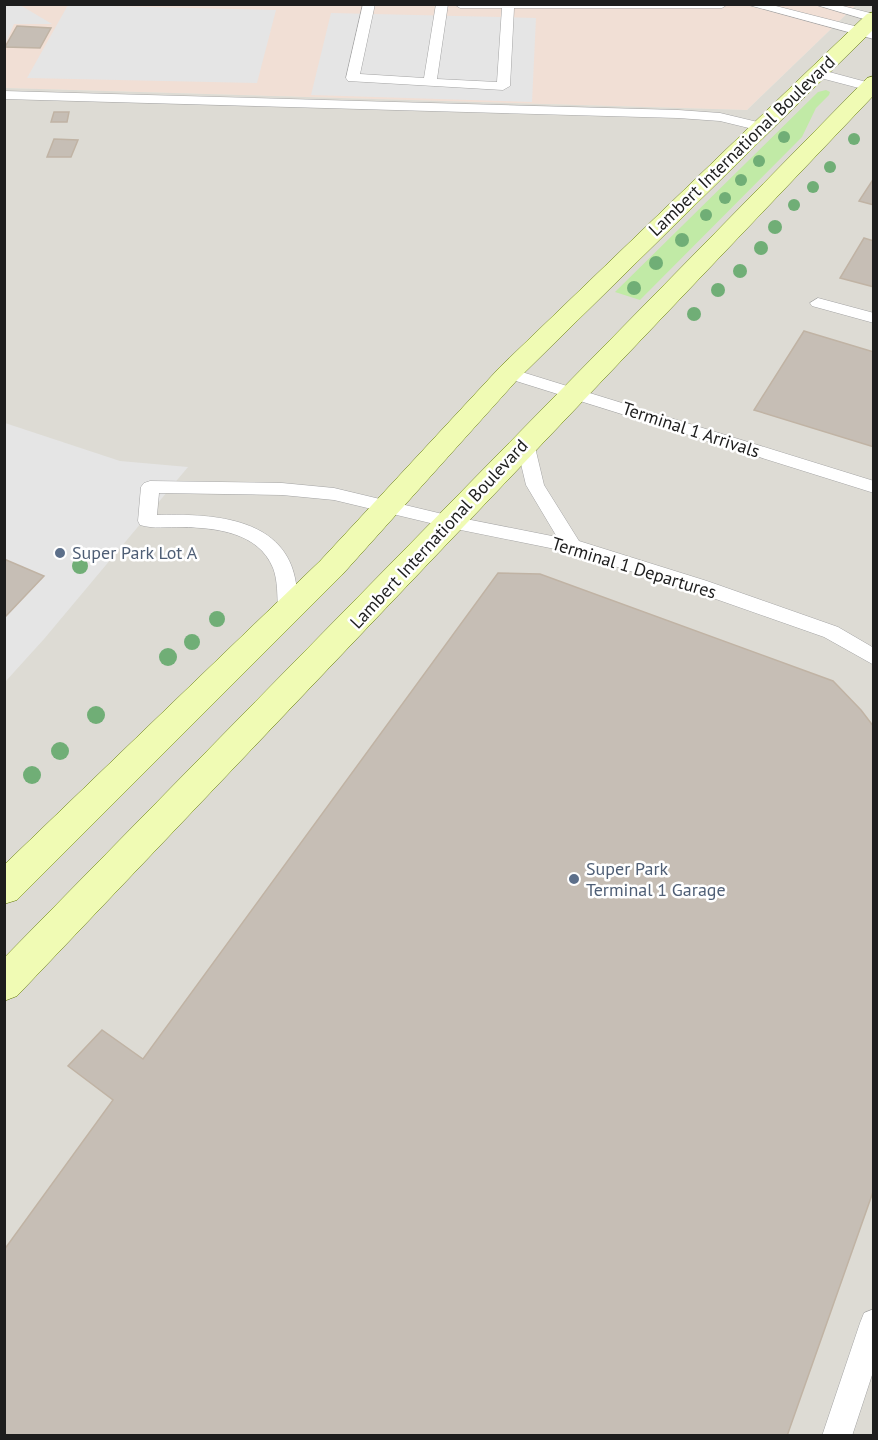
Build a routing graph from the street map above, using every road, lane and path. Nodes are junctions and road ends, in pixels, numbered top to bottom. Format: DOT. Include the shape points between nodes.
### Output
graph roads {
  1 [pos="369,4"];
  2 [pos="442,4"];
  3 [pos="460,4"];
  4 [pos="722,4"];
  5 [pos="751,4"];
  6 [pos="819,4"];
  7 [pos="508,6"];
  8 [pos="870,26"];
  9 [pos="818,73"];
  10 [pos="430,83"];
  11 [pos="872,86"];
  12 [pos="4,95"];
  13 [pos="761,127"];
  14 [pos="818,303"];
  15 [pos="873,318"];
  16 [pos="509,373"];
  17 [pos="573,393"];
  18 [pos="525,443"];
  19 [pos="873,487"];
  20 [pos="385,507"];
  21 [pos="451,522"];
  22 [pos="572,546"];
  23 [pos="288,609"];
  24 [pos="873,658"];
  25 [pos="4,890"];
  26 [pos="4,984"];
  27 [pos="873,1323"];
  28 [pos="837,1436"];
  1 -- 10 [label="lane" via="353,78"];
  2 -- 10 [label="lane"];
  3 -- 7 [label="lane"];
  4 -- 7 [label="lane"];
  5 -- 8 [label="lane"];
  6 -- 8 [label="lane"];
  7 -- 10 [label="lane" via="503,86"];
  8 -- 9 [label="street, Lambert International Boulevard"];
  9 -- 11 [label="lane"];
  9 -- 13 [label="street, Lambert International Boulevard"];
  11 -- 17 [label="street, Lambert International Boulevard"];
  12 -- 13 [label="lane" via="678,114 720,117"];
  13 -- 16 [label="street, Lambert International Boulevard"];
  14 -- 15 [label="lane"];
  16 -- 17 [label="lane, Terminal 1 Arrivals"];
  16 -- 20 [label="street, Lambert International Boulevard"];
  17 -- 18 [label="street, Lambert International Boulevard"];
  17 -- 19 [label="lane, Terminal 1 Arrivals"];
  18 -- 21 [label="street, Lambert International Boulevard"];
  18 -- 22 [label="lane" via="535,485"];
  20 -- 21 [label="lane, Terminal 1 Departures"];
  20 -- 23 [label="street, Lambert International Boulevard"];
  20 -- 23 [label="lane, Terminal 1 Departures" via="334,494 282,489 150,487 147,521 212,521 264,542 282,568"];
  21 -- 22 [label="lane, Terminal 1 Departures"];
  21 -- 26 [label="street, Lambert International Boulevard"];
  22 -- 24 [label="lane, Terminal 1 Departures" via="831,632"];
  23 -- 25 [label="street, Lambert International Boulevard"];
  27 -- 28 [label="lane"];
}
